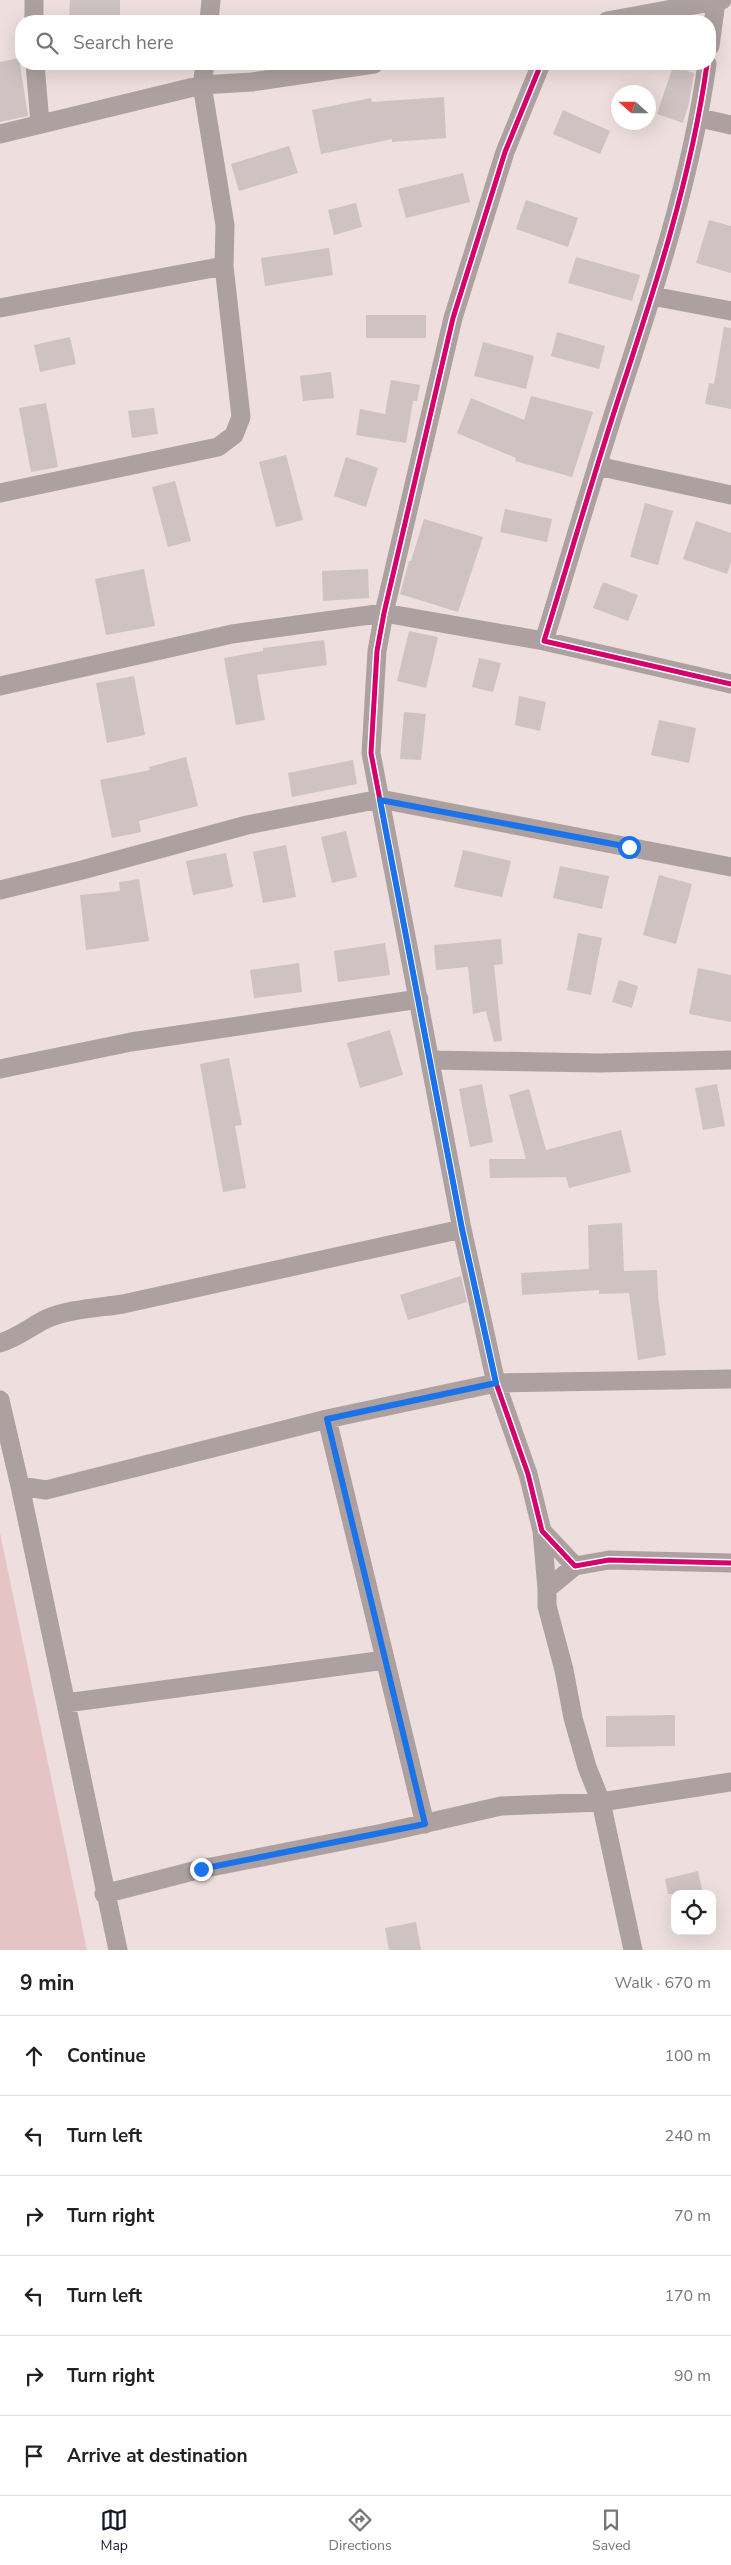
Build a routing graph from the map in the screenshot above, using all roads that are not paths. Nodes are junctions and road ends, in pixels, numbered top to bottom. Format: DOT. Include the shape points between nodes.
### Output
graph roads {
  1 [pos="34,0"];
  2 [pos="211,0"];
  3 [pos="719,1"];
  4 [pos="644,7"];
  5 [pos="34,15"];
  6 [pos="210,15"];
  7 [pos="623,15"];
  8 [pos="716,16"];
  9 [pos="36,70"];
  10 [pos="203,70"];
  11 [pos="333,70"];
  12 [pos="539,70"];
  13 [pos="706,70"];
  14 [pos="202,85"];
  15 [pos="700,118"];
  16 [pos="40,123"];
  17 [pos="731,125"];
  18 [pos="0,134"];
  19 [pos="224,266"];
  20 [pos="652,296"];
  21 [pos="0,308"];
  22 [pos="731,311"];
  23 [pos="597,466"];
  24 [pos="0,493"];
  25 [pos="731,495"];
  26 [pos="384,612"];
  27 [pos="544,641"];
  28 [pos="731,684"];
  29 [pos="0,686"];
  30 [pos="380,800"];
  31 [pos="731,867"];
  32 [pos="0,890"];
  33 [pos="419,999"];
  34 [pos="431,1060"];
  35 [pos="731,1060"];
  36 [pos="0,1069"];
  37 [pos="462,1229"];
  38 [pos="0,1343"];
  39 [pos="731,1379"];
  40 [pos="496,1383"];
  41 [pos="0,1400"];
  42 [pos="327,1419"];
  43 [pos="20,1486"];
  44 [pos="542,1531"];
  45 [pos="731,1564"];
  46 [pos="575,1566"];
  47 [pos="547,1589"];
  48 [pos="385,1660"];
  49 [pos="66,1703"];
  50 [pos="731,1782"];
  51 [pos="601,1802"];
  52 [pos="425,1824"];
  53 [pos="104,1894"];
  54 [pos="118,1950"];
  55 [pos="634,1950"];
  1 -- 5 [label="street"];
  2 -- 6 [label="street"];
  3 -- 4 [label="street"];
  3 -- 8 [label="street"];
  4 -- 7 [label="street"];
  9 -- 16 [label="street"];
  10 -- 14 [label="street"];
  11 -- 14 [label="street" via="252,82"];
  12 -- 26 [label="street" via="505,152 453,318"];
  13 -- 15 [label="street"];
  14 -- 16 [label="street"];
  14 -- 19 [label="street" via="225,225"];
  15 -- 17 [label="street"];
  15 -- 20 [label="street"];
  16 -- 18 [label="street"];
  19 -- 21 [label="street"];
  19 -- 24 [label="street" via="242,416 234,435 218,447"];
  20 -- 22 [label="street"];
  20 -- 23 [label="street"];
  23 -- 25 [label="street"];
  23 -- 27 [label="street"];
  26 -- 27 [label="street"];
  26 -- 29 [label="street" via="232,634"];
  26 -- 30 [label="street" via="377,651 371,752"];
  27 -- 28 [label="street"];
  30 -- 31 [label="street"];
  30 -- 32 [label="street" via="247,825"];
  30 -- 33 [label="street"];
  33 -- 34 [label="street"];
  33 -- 36 [label="street" via="131,1042"];
  34 -- 35 [label="street" via="599,1063"];
  34 -- 37 [label="street"];
  37 -- 38 [label="street" via="123,1304 66,1312"];
  37 -- 40 [label="street"];
  39 -- 40 [label="street"];
  40 -- 42 [label="street"];
  40 -- 44 [label="street" via="528,1474"];
  41 -- 43 [label="street"];
  42 -- 43 [label="street" via="46,1490"];
  42 -- 48 [label="street"];
  43 -- 49 [label="street"];
  44 -- 46 [label="street"];
  44 -- 47 [label="street"];
  45 -- 46 [label="street" via="609,1560"];
  46 -- 47 [label="street"];
  47 -- 51 [label="street" via="547,1606 573,1718"];
  48 -- 49 [label="street"];
  48 -- 52 [label="street"];
  49 -- 53 [label="street"];
  50 -- 51 [label="street"];
  51 -- 52 [label="street" via="501,1806"];
  51 -- 55 [label="street"];
  52 -- 53 [label="street" via="201,1869"];
  53 -- 54 [label="street"];
}
